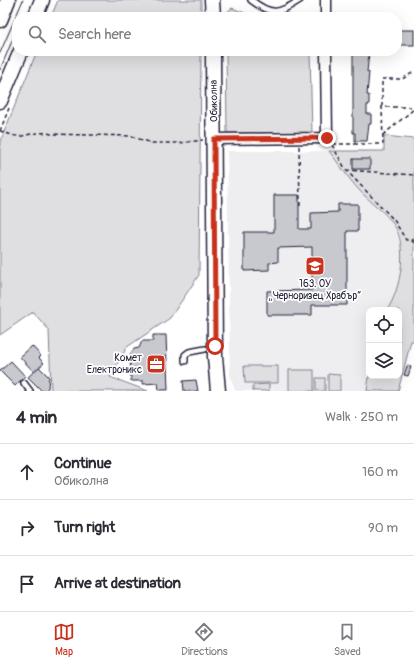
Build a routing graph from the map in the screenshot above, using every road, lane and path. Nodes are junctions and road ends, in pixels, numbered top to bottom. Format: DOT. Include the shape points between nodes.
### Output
graph roads {
  1 [pos="8,0"];
  2 [pos="42,0"];
  3 [pos="212,0"];
  4 [pos="251,0"];
  5 [pos="300,0"];
  6 [pos="326,0"];
  7 [pos="37,12"];
  8 [pos="213,12"];
  9 [pos="270,12"];
  10 [pos="275,12"];
  11 [pos="326,12"];
  12 [pos="0,20"];
  13 [pos="19,56"];
  14 [pos="213,56"];
  15 [pos="326,56"];
  16 [pos="414,72"];
  17 [pos="0,101"];
  18 [pos="382,107"];
  19 [pos="414,108"];
  20 [pos="0,131"];
  21 [pos="382,135"];
  22 [pos="299,138"];
  23 [pos="208,139"];
  24 [pos="346,170"];
  25 [pos="414,175"];
  26 [pos="300,208"];
  27 [pos="413,240"];
  28 [pos="414,243"];
  29 [pos="206,349"];
  30 [pos="185,361"];
  31 [pos="24,383"];
  32 [pos="30,391"];
  33 [pos="218,391"];
  1 -- 12 [label="street"];
  2 -- 7 [label="street"];
  3 -- 8 [label="street"];
  4 -- 9 [label="lane"];
  5 -- 10 [label="lane"];
  6 -- 11 [label="street"];
  13 -- 17 [label="street"];
  14 -- 23 [label="street, Обиколна"];
  15 -- 22 [label="street" via="327,138"];
  16 -- 18 [label="path" via="402,79 382,79"];
  18 -- 19 [label="path"];
  18 -- 21 [label="path"];
  19 -- 21 [label="path"];
  20 -- 23 [label="path" via="13,136 44,132 130,136 152,143 180,144"];
  21 -- 24 [label="path" via="382,144 331,144"];
  22 -- 23 [label="street"];
  22 -- 26 [label="path"];
  23 -- 33 [label="street, Обиколна"];
  24 -- 25 [label="path"];
  24 -- 27 [label="path" via="394,220 406,240"];
  27 -- 28 [label="path"];
  29 -- 30 [label="lane" via="189,352 184,355"];
  31 -- 32 [label="lane"];
}
